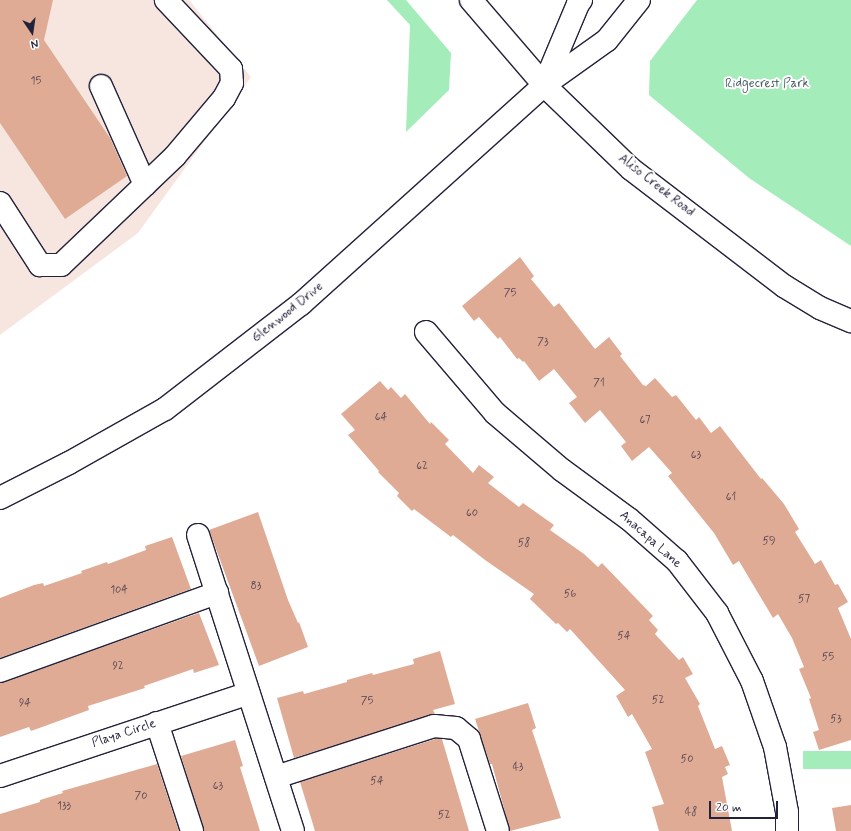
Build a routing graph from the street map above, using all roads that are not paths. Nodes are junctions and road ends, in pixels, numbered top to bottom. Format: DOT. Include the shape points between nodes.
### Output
graph roads {
  1 [pos="166,0"];
  2 [pos="470,0"];
  3 [pos="581,0"];
  4 [pos="639,0"];
  5 [pos="544,85"];
  6 [pos="101,86"];
  7 [pos="145,184"];
  8 [pos="0,203"];
  9 [pos="851,321"];
  10 [pos="426,332"];
  11 [pos="0,498"];
  12 [pos="198,535"];
  13 [pos="217,593"];
  14 [pos="0,671"];
  15 [pos="249,693"];
  16 [pos="157,723"];
  17 [pos="0,776"];
  18 [pos="276,777"];
  19 [pos="192,831"];
  20 [pos="293,831"];
  21 [pos="498,831"];
  22 [pos="787,831"];
  1 -- 7 [label="main road" via="231,69 232,84 224,98 175,156"];
  2 -- 5 [label="main road, Aliso Creek Road"];
  3 -- 5 [label="main road, Glenwood Drive"];
  4 -- 5 [label="main road, Glenwood Drive" via="607,40"];
  5 -- 9 [label="main road, Aliso Creek Road" via="631,169 784,286 820,308"];
  5 -- 11 [label="main road, Glenwood Drive" via="301,304 165,409"];
  6 -- 7 [label="main road"];
  7 -- 8 [label="main road" via="61,265 40,265"];
  10 -- 22 [label="main road, Anacapa Lane" via="495,413 678,562 717,612 752,681 775,747 787,812"];
  12 -- 13 [label="main road"];
  13 -- 14 [label="main road"];
  13 -- 15 [label="main road"];
  15 -- 16 [label="main road, Playa Circle"];
  15 -- 18 [label="main road"];
  16 -- 17 [label="main road, Playa Circle"];
  16 -- 19 [label="main road"];
  18 -- 20 [label="main road"];
  18 -- 21 [label="main road" via="434,726 456,728 469,739"];
}
